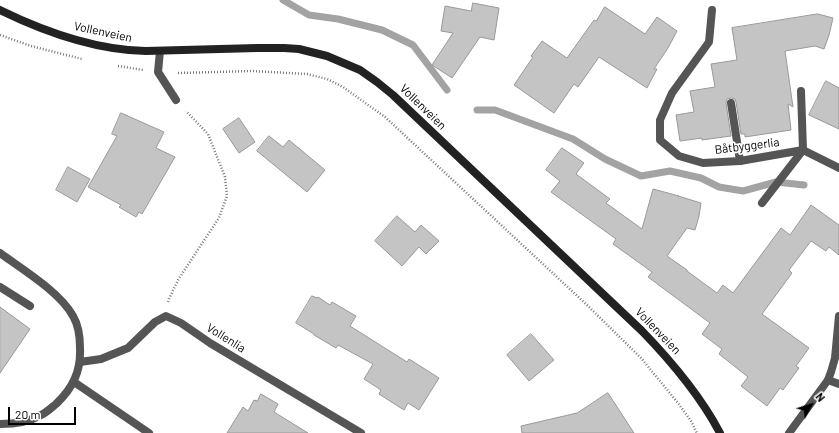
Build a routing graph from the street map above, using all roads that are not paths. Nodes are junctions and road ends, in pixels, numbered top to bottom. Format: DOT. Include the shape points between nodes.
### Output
graph roads {
  1 [pos="0,10"];
  2 [pos="712,10"];
  3 [pos="160,51"];
  4 [pos="801,91"];
  5 [pos="176,100"];
  6 [pos="731,103"];
  7 [pos="803,150"];
  8 [pos="740,161"];
  9 [pos="839,168"];
  10 [pos="762,203"];
  11 [pos="0,252"];
  12 [pos="0,287"];
  13 [pos="30,306"];
  14 [pos="839,316"];
  15 [pos="80,362"];
  16 [pos="828,380"];
  17 [pos="74,382"];
  18 [pos="839,384"];
  19 [pos="0,424"];
  20 [pos="145,432"];
  21 [pos="360,433"];
  22 [pos="720,433"];
  23 [pos="788,433"];
  1 -- 3 [label="main road, Vollenveien" via="42,29 91,43 130,51"];
  2 -- 8 [label="street, Båtbyggerlia" via="709,42 672,93 660,120 660,140 679,156 703,163"];
  3 -- 5 [label="street" via="158,72"];
  3 -- 22 [label="main road, Vollenveien" via="299,49 327,56 360,70 393,96 642,331 676,368 705,406"];
  4 -- 7 [label="street"];
  6 -- 8 [label="street"];
  7 -- 8 [label="street, Båtbyggerlia"];
  7 -- 9 [label="street"];
  7 -- 10 [label="street"];
  11 -- 15 [label="street" via="56,295 72,314 81,337"];
  12 -- 13 [label="street"];
  14 -- 16 [label="street" via="834,365"];
  15 -- 17 [label="street"];
  15 -- 21 [label="street, Vollenlia" via="101,359 128,348 155,322 166,316"];
  16 -- 18 [label="street"];
  16 -- 23 [label="street"];
  17 -- 19 [label="street" via="62,398 42,414 29,420"];
  17 -- 20 [label="street"];
}
